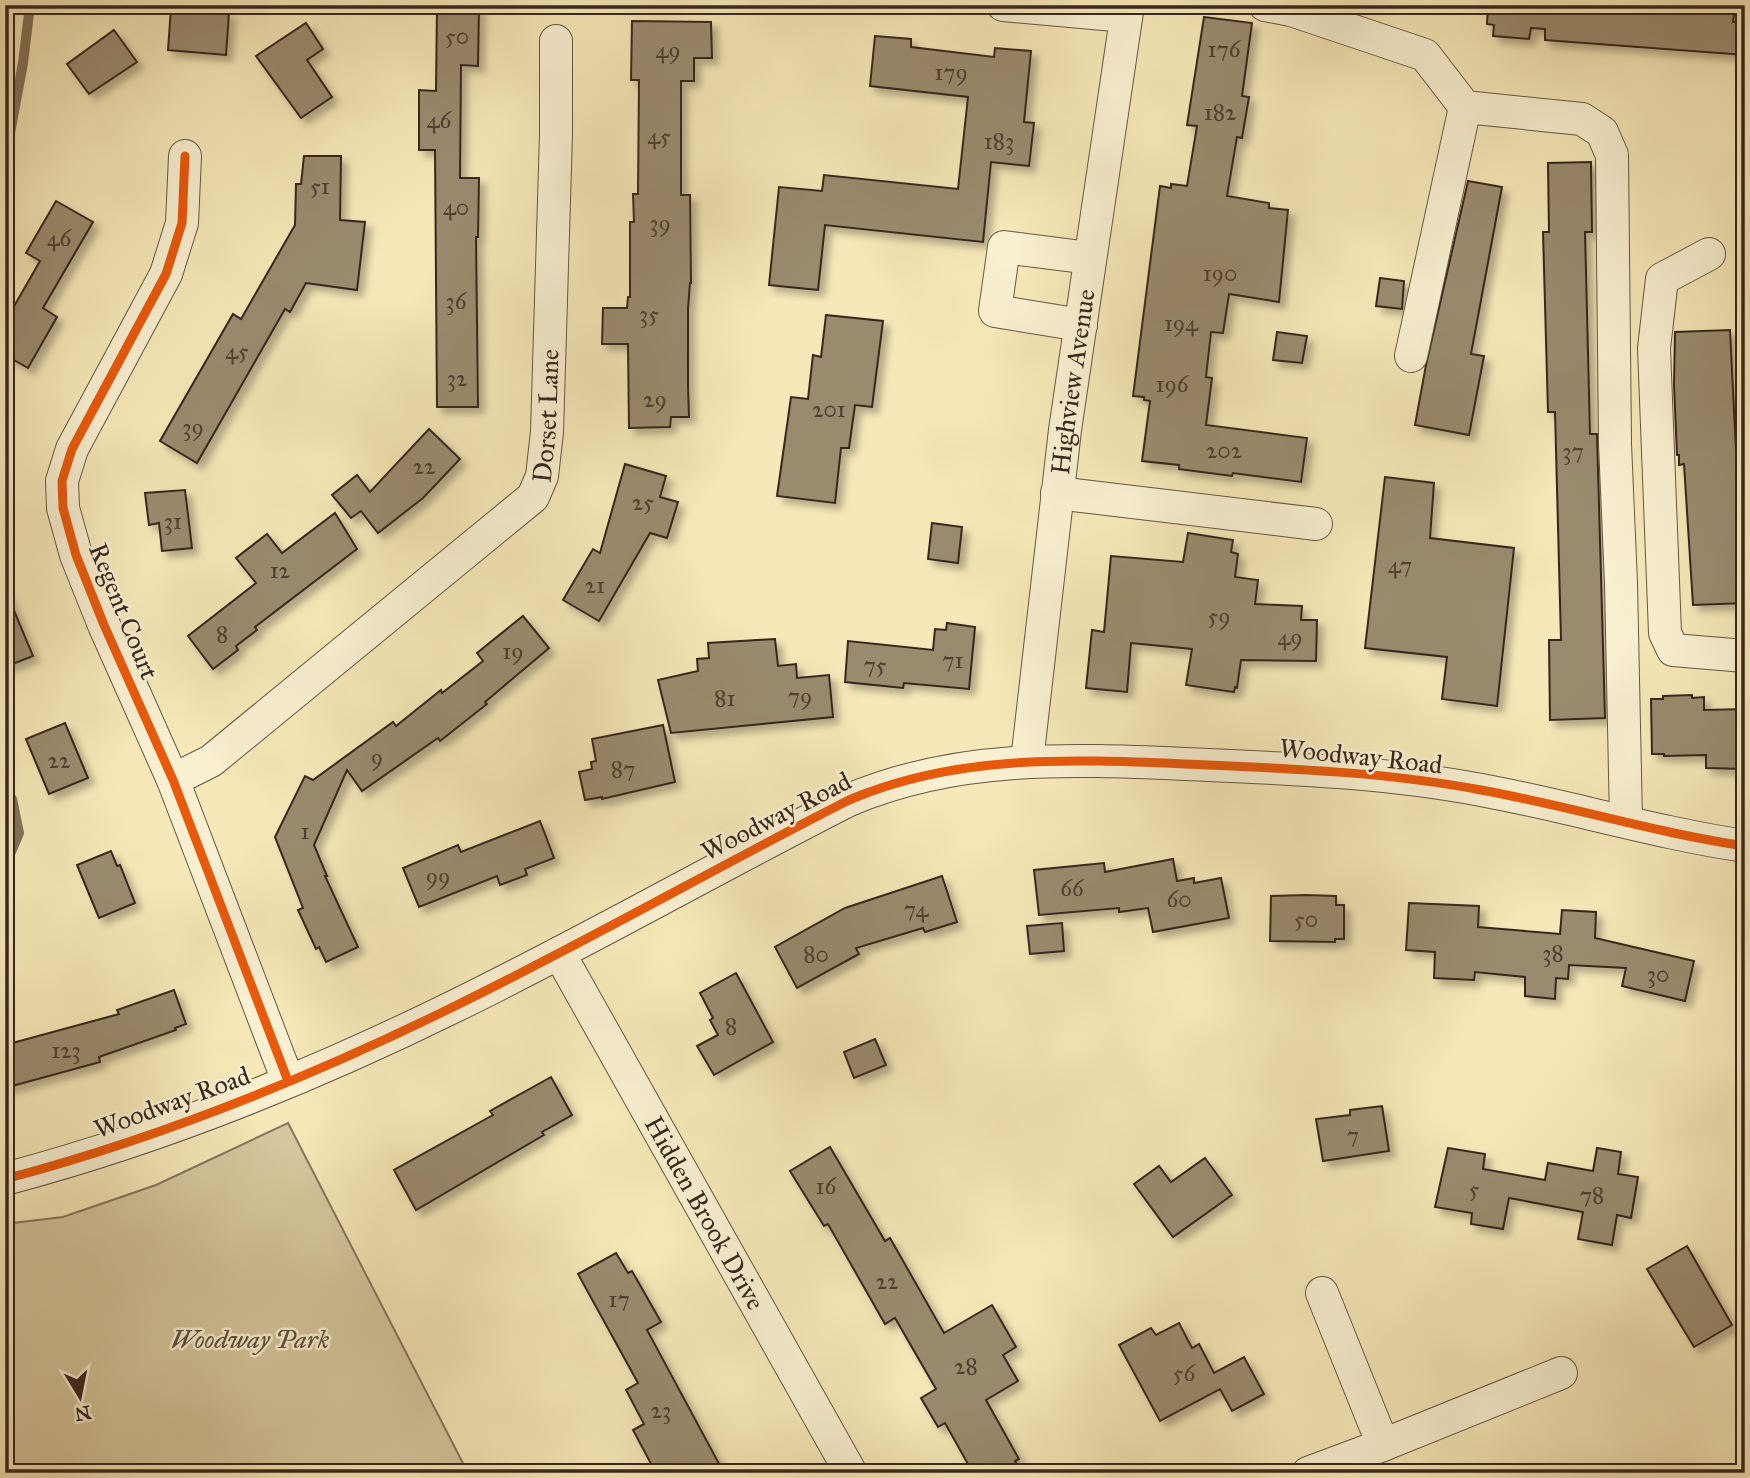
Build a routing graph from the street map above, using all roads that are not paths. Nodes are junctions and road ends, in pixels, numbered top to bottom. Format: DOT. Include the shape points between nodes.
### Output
graph roads {
  1 [pos="1003,5"];
  2 [pos="1265,5"];
  3 [pos="1127,11"];
  4 [pos="556,41"];
  5 [pos="1465,107"];
  6 [pos="186,156"];
  7 [pos="1709,254"];
  8 [pos="1090,258"];
  9 [pos="1081,325"];
  10 [pos="1410,356"];
  11 [pos="1057,493"];
  12 [pos="1316,524"];
  13 [pos="1745,656"];
  14 [pos="1027,761"];
  15 [pos="173,780"];
  16 [pos="1626,821"];
  17 [pos="1745,846"];
  18 [pos="559,953"];
  19 [pos="288,1081"];
  20 [pos="5,1179"];
  21 [pos="1322,1293"];
  22 [pos="1561,1373"];
  23 [pos="1383,1445"];
  24 [pos="850,1473"];
  25 [pos="1308,1473"];
  1 -- 3 [label="street"];
  2 -- 5 [label="street" via="1425,55"];
  3 -- 8 [label="street, Highview Avenue"];
  4 -- 15 [label="street, Dorset Lane" via="547,432 542,476 533,497 211,761"];
  5 -- 10 [label="street"];
  5 -- 16 [label="street" via="1582,119 1602,132 1612,155"];
  6 -- 15 [label="street, Regent Court" via="182,223 166,274 88,417 62,481 63,508 76,555"];
  7 -- 13 [label="street" via="1662,279 1654,348 1665,633 1673,650"];
  8 -- 9 [label="street, Highview Avenue"];
  8 -- 9 [label="street" via="1004,247 995,311"];
  9 -- 11 [label="street, Highview Avenue"];
  11 -- 12 [label="street"];
  11 -- 14 [label="street, Highview Avenue"];
  14 -- 16 [label="street, Woodway Road" via="1100,760 1371,773 1481,790"];
  14 -- 18 [label="street, Woodway Road" via="941,771 873,790"];
  15 -- 19 [label="street, Regent Court"];
  16 -- 17 [label="street, Woodway Road"];
  18 -- 19 [label="street, Woodway Road"];
  18 -- 24 [label="street, Hidden Brook Drive"];
  19 -- 20 [label="street, Woodway Road" via="178,1125"];
  21 -- 23 [label="street"];
  22 -- 23 [label="street"];
  23 -- 25 [label="street"];
}
